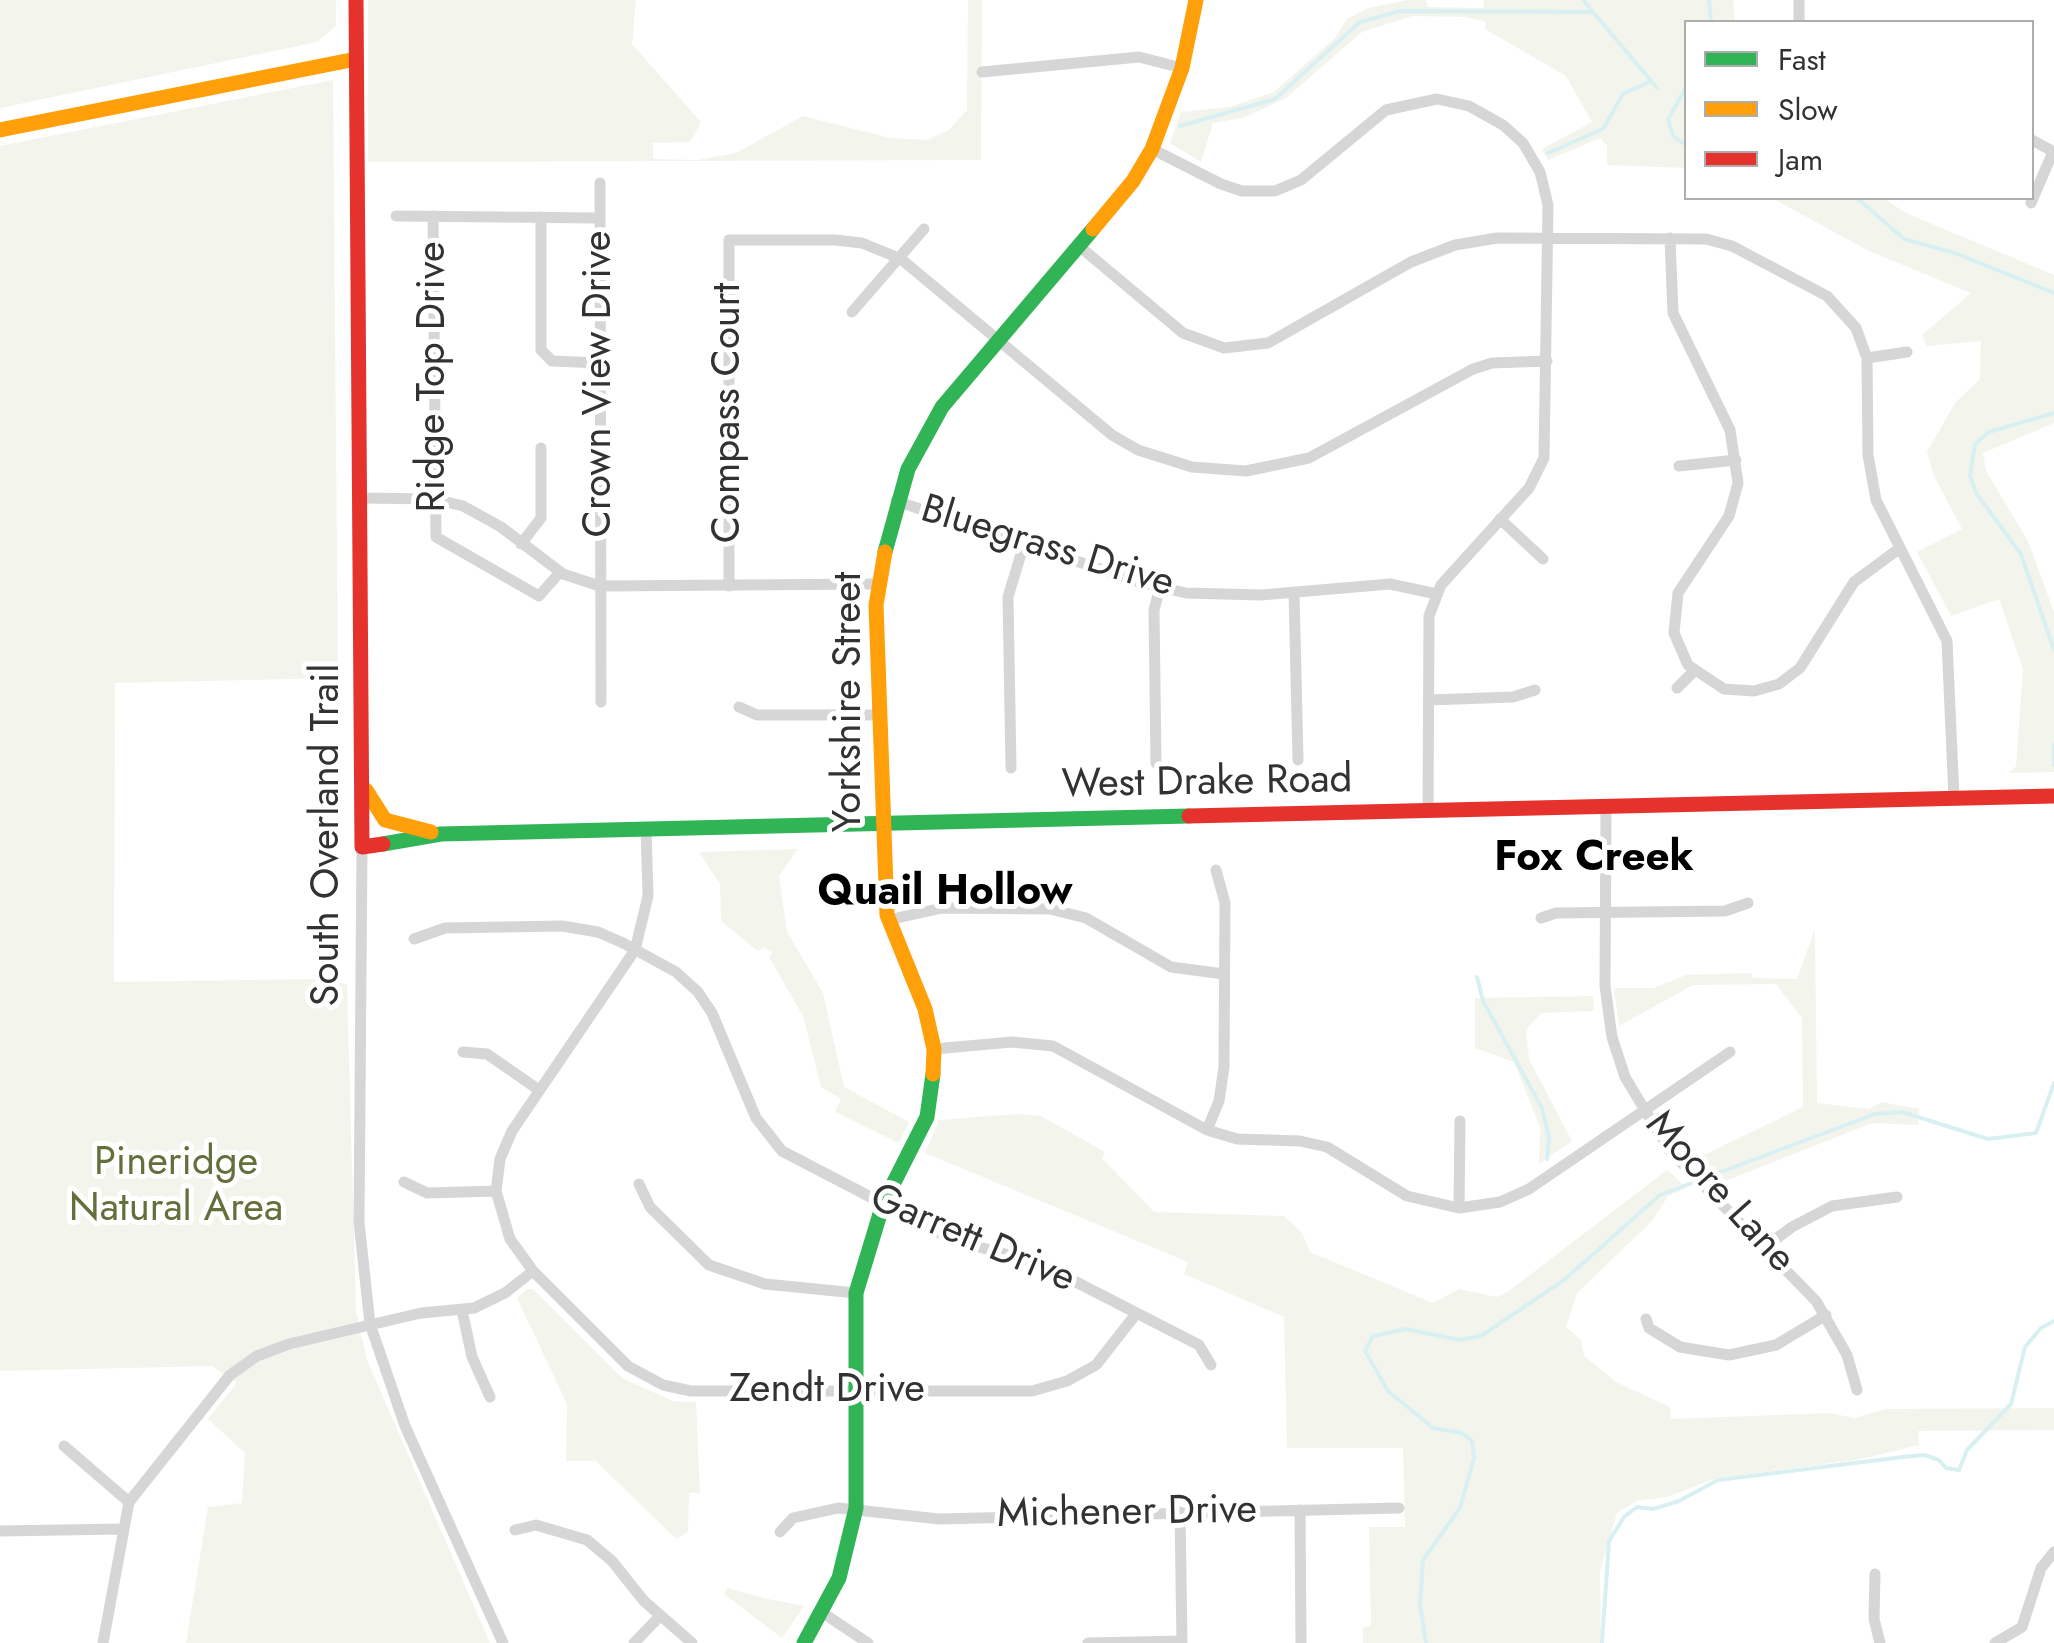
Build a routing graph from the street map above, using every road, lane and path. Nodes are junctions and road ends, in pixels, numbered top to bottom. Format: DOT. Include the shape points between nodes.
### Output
graph roads {
  1 [pos="356,0"];
  2 [pos="1196,0"];
  3 [pos="356,59"];
  4 [pos="1182,68"];
  5 [pos="982,72"];
  6 [pos="0,130"];
  7 [pos="1152,149"];
  8 [pos="2053,152"];
  9 [pos="600,183"];
  10 [pos="2034,198"];
  11 [pos="2033,200"];
  12 [pos="2032,203"];
  13 [pos="396,216"];
  14 [pos="433,216"];
  15 [pos="541,218"];
  16 [pos="600,218"];
  17 [pos="924,229"];
  18 [pos="1548,238"];
  19 [pos="1670,238"];
  20 [pos="1079,246"];
  21 [pos="901,259"];
  22 [pos="852,312"];
  23 [pos="999,341"];
  24 [pos="1907,352"];
  25 [pos="1867,358"];
  26 [pos="1547,361"];
  27 [pos="600,363"];
  28 [pos="542,448"];
  29 [pos="1736,460"];
  30 [pos="1680,466"];
  31 [pos="360,498"];
  32 [pos="434,499"];
  33 [pos="896,501"];
  34 [pos="1500,519"];
  35 [pos="521,544"];
  36 [pos="1024,544"];
  37 [pos="1900,548"];
  38 [pos="1543,559"];
  39 [pos="560,572"];
  40 [pos="877,584"];
  41 [pos="600,586"];
  42 [pos="729,586"];
  43 [pos="1160,587"];
  44 [pos="1294,592"];
  45 [pos="1437,594"];
  46 [pos="1694,671"];
  47 [pos="1677,688"];
  48 [pos="1535,690"];
  49 [pos="1429,700"];
  50 [pos="601,702"];
  51 [pos="738,706"];
  52 [pos="878,715"];
  53 [pos="1298,760"];
  54 [pos="1156,763"];
  55 [pos="1011,768"];
  56 [pos="363,780"];
  57 [pos="2048,796"];
  58 [pos="1954,798"];
  59 [pos="1606,807"];
  60 [pos="1428,811"];
  61 [pos="881,824"];
  62 [pos="646,829"];
  63 [pos="441,834"];
  64 [pos="362,847"];
  65 [pos="1216,870"];
  66 [pos="1748,903"];
  67 [pos="1605,912"];
  68 [pos="1541,918"];
  69 [pos="888,920"];
  70 [pos="414,938"];
  71 [pos="635,950"];
  72 [pos="1224,974"];
  73 [pos="934,1049"];
  74 [pos="463,1052"];
  75 [pos="1730,1052"];
  76 [pos="539,1090"];
  77 [pos="1642,1111"];
  78 [pos="1460,1120"];
  79 [pos="1207,1130"];
  80 [pos="404,1182"];
  81 [pos="639,1184"];
  82 [pos="496,1191"];
  83 [pos="1896,1197"];
  84 [pos="883,1204"];
  85 [pos="1460,1208"];
  86 [pos="1765,1247"];
  87 [pos="532,1271"];
  88 [pos="856,1293"];
  89 [pos="462,1310"];
  90 [pos="1136,1314"];
  91 [pos="1826,1314"];
  92 [pos="1646,1318"];
  93 [pos="370,1324"];
  94 [pos="1211,1365"];
  95 [pos="855,1390"];
  96 [pos="1857,1390"];
  97 [pos="490,1397"];
  98 [pos="64,1446"];
  99 [pos="130,1502"];
  100 [pos="856,1508"];
  101 [pos="1400,1508"];
  102 [pos="1300,1510"];
  103 [pos="1180,1512"];
  104 [pos="121,1530"];
  105 [pos="514,1530"];
  106 [pos="0,1531"];
  107 [pos="780,1532"];
  108 [pos="2054,1552"];
  109 [pos="1875,1574"];
  110 [pos="823,1613"];
  111 [pos="660,1616"];
  112 [pos="1182,1642"];
  113 [pos="103,1643"];
  114 [pos="503,1643"];
  115 [pos="634,1643"];
  116 [pos="692,1643"];
  117 [pos="804,1643"];
  118 [pos="868,1643"];
  119 [pos="1088,1643"];
  120 [pos="1301,1643"];
  121 [pos="1880,1643"];
  122 [pos="1994,1643"];
  1 -- 3 [label="main road, South Overland Trail"];
  2 -- 4 [label="main road, Yorkshire Street"];
  3 -- 6 [label="main road"];
  3 -- 31 [label="main road, South Overland Trail"];
  4 -- 5 [label="street" via="1139,57"];
  4 -- 7 [label="main road, Yorkshire Street"];
  7 -- 18 [label="street" via="1232,188 1275,190 1300,180 1386,110 1425,99 1453,102 1503,124 1534,158"];
  7 -- 20 [label="main road, Yorkshire Street"];
  8 -- 10 [label="street"];
  9 -- 16 [label="street, Crown View Drive"];
  11 -- 12 [label="street"];
  13 -- 14 [label="street"];
  14 -- 15 [label="street"];
  14 -- 32 [label="street, Ridge Top Drive"];
  15 -- 16 [label="street"];
  15 -- 27 [label="street" via="541,350 552,361"];
  16 -- 27 [label="street, Crown View Drive"];
  17 -- 21 [label="street"];
  18 -- 19 [label="street"];
  18 -- 20 [label="street" via="1474,241 1436,251 1283,336 1238,348 1183,333"];
  18 -- 26 [label="street"];
  19 -- 25 [label="street" via="1732,246 1826,296 1856,328"];
  19 -- 29 [label="street" via="1673,313 1730,430"];
  20 -- 23 [label="main road, Yorkshire Street"];
  21 -- 22 [label="street"];
  21 -- 23 [label="street"];
  21 -- 42 [label="street, Compass Court" via="848,241 730,240"];
  23 -- 26 [label="street" via="1112,435 1158,458 1218,471 1309,458 1473,369"];
  23 -- 33 [label="main road, Yorkshire Street" via="942,407"];
  24 -- 25 [label="street"];
  25 -- 37 [label="street" via="1871,483"];
  26 -- 34 [label="street" via="1544,458 1529,488"];
  27 -- 41 [label="street, Crown View Drive"];
  28 -- 35 [label="street" via="540,518"];
  29 -- 30 [label="street"];
  29 -- 46 [label="street" via="1733,506 1678,594 1674,612 1678,646"];
  31 -- 32 [label="street"];
  31 -- 56 [label="main road, South Overland Trail"];
  32 -- 35 [label="street" via="481,514"];
  32 -- 39 [label="street, Ridge Top Drive" via="436,538 539,596"];
  33 -- 36 [label="street, Bluegrass Drive"];
  33 -- 40 [label="main road, Yorkshire Street"];
  34 -- 38 [label="street"];
  34 -- 45 [label="street"];
  35 -- 39 [label="street"];
  36 -- 43 [label="street, Bluegrass Drive"];
  36 -- 55 [label="street" via="1008,597"];
  37 -- 46 [label="street" via="1854,582 1800,668 1779,684 1733,691"];
  37 -- 58 [label="street" via="1947,641"];
  39 -- 41 [label="street"];
  40 -- 42 [label="street"];
  40 -- 52 [label="main road, Yorkshire Street"];
  41 -- 42 [label="street"];
  41 -- 50 [label="street, Crown View Drive"];
  43 -- 44 [label="street, Bluegrass Drive" via="1234,596"];
  43 -- 54 [label="street" via="1154,610"];
  44 -- 45 [label="street, Bluegrass Drive" via="1405,584"];
  44 -- 53 [label="street"];
  45 -- 49 [label="street" via="1427,636"];
  46 -- 47 [label="street"];
  48 -- 49 [label="street"];
  49 -- 60 [label="street"];
  51 -- 52 [label="street" via="756,715"];
  52 -- 61 [label="main road, Yorkshire Street"];
  56 -- 63 [label="main road" via="384,820"];
  56 -- 64 [label="main road, South Overland Trail"];
  57 -- 58 [label="main road, West Drake Road"];
  58 -- 59 [label="main road, West Drake Road"];
  59 -- 60 [label="main road, West Drake Road"];
  59 -- 67 [label="street, Moore Lane"];
  60 -- 61 [label="main road, West Drake Road"];
  61 -- 62 [label="main road, West Drake Road"];
  61 -- 69 [label="main road, Yorkshire Street"];
  62 -- 63 [label="main road, West Drake Road"];
  62 -- 71 [label="street" via="648,896"];
  63 -- 64 [label="main road, West Drake Road"];
  64 -- 93 [label="street, South Overland Trail" via="359,1222"];
  65 -- 72 [label="street" via="1224,893"];
  66 -- 67 [label="street" via="1726,911"];
  67 -- 68 [label="street"];
  67 -- 77 [label="street, Moore Lane" via="1607,1014 1618,1060"];
  69 -- 72 [label="street" via="942,908 1050,909 1086,918 1171,967"];
  69 -- 73 [label="main road, Yorkshire Street" via="925,1008"];
  70 -- 71 [label="street, Garrett Drive" via="445,928 562,926 598,932"];
  71 -- 76 [label="street"];
  71 -- 84 [label="street, Garrett Drive" via="676,972 705,1003 770,1138 796,1161"];
  72 -- 79 [label="street" via="1223,1084"];
  73 -- 79 [label="street" via="1012,1042 1053,1046"];
  73 -- 84 [label="main road, Yorkshire Street" via="927,1117"];
  74 -- 76 [label="street" via="486,1054"];
  75 -- 77 [label="street"];
  76 -- 82 [label="street" via="505,1144"];
  77 -- 85 [label="street" via="1528,1189"];
  77 -- 86 [label="street, Moore Lane" via="1687,1170"];
  78 -- 85 [label="street"];
  79 -- 85 [label="street" via="1327,1147 1407,1196"];
  80 -- 82 [label="street" via="427,1193"];
  81 -- 88 [label="street" via="650,1207 709,1265 765,1284"];
  82 -- 87 [label="street, Zendt Drive" via="510,1239"];
  83 -- 86 [label="street" via="1832,1206"];
  84 -- 88 [label="main road, Yorkshire Street"];
  84 -- 90 [label="street, Garrett Drive" via="953,1240 1039,1263"];
  86 -- 91 [label="street, Moore Lane"];
  87 -- 89 [label="street" via="505,1293"];
  87 -- 95 [label="street, Zendt Drive" via="628,1366 663,1385 690,1392"];
  88 -- 95 [label="main road, Yorkshire Street"];
  89 -- 93 [label="street"];
  89 -- 97 [label="street"];
  90 -- 94 [label="street, Garrett Drive" via="1199,1345"];
  90 -- 95 [label="street, Zendt Drive" via="1096,1365 1032,1391"];
  91 -- 92 [label="street" via="1776,1345 1729,1356 1680,1347 1649,1328"];
  91 -- 96 [label="street, Moore Lane"];
  93 -- 99 [label="street" via="275,1348 244,1364"];
  93 -- 114 [label="street, South Overland Trail" via="405,1426"];
  95 -- 100 [label="main road, Yorkshire Street"];
  98 -- 99 [label="street"];
  99 -- 104 [label="street"];
  100 -- 103 [label="street, Michener Drive" via="939,1519"];
  100 -- 107 [label="street, Michener Drive" via="810,1512"];
  100 -- 110 [label="main road, Yorkshire Street" via="847,1554"];
  101 -- 102 [label="street, Michener Drive"];
  102 -- 103 [label="street, Michener Drive"];
  102 -- 120 [label="street"];
  103 -- 112 [label="street"];
  104 -- 106 [label="street"];
  104 -- 113 [label="street"];
  105 -- 111 [label="street" via="536,1525 588,1540"];
  108 -- 122 [label="street" via="2041,1568 2022,1627"];
  109 -- 121 [label="street"];
  110 -- 117 [label="main road, Yorkshire Street"];
  110 -- 118 [label="street"];
  111 -- 115 [label="street"];
  111 -- 116 [label="street"];
  112 -- 119 [label="street"];
}
